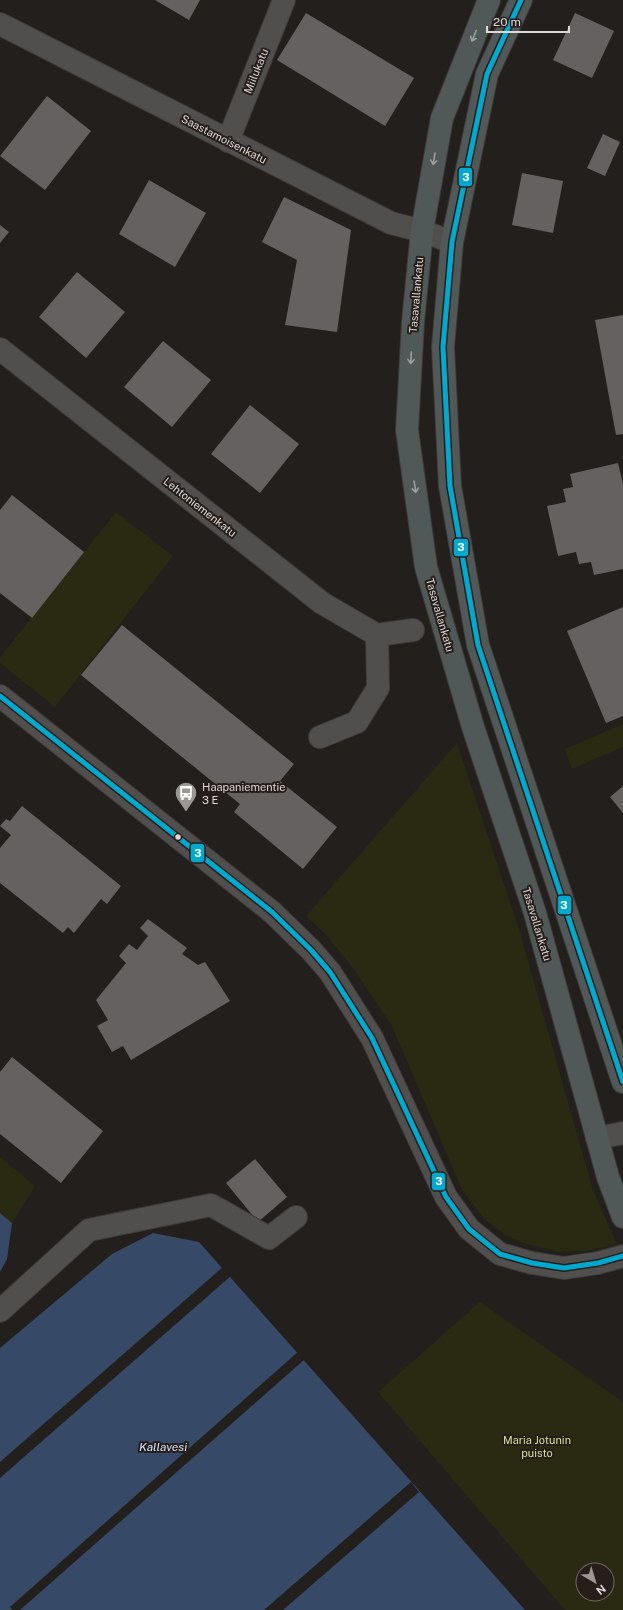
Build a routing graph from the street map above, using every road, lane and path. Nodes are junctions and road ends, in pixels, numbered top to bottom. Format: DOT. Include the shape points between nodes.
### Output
graph roads {
  1 [pos="284,0"];
  2 [pos="489,0"];
  3 [pos="520,0"];
  4 [pos="0,24"];
  5 [pos="228,142"];
  6 [pos="422,231"];
  7 [pos="452,242"];
  8 [pos="0,349"];
  9 [pos="413,630"];
  10 [pos="377,635"];
  11 [pos="0,696"];
  12 [pos="320,737"];
  13 [pos="623,1082"];
  14 [pos="623,1133"];
  15 [pos="597,1138"];
  16 [pos="296,1217"];
  17 [pos="623,1217"];
  18 [pos="623,1256"];
  19 [pos="0,1311"];
  1 -- 5 [label="street, Miilukatu"];
  2 -- 6 [label="main road, Tasavallankatu, one-way" via="442,118"];
  3 -- 7 [label="main road" via="487,74"];
  4 -- 5 [label="street, Saastamoisenkatu"];
  5 -- 6 [label="street, Saastamoisenkatu" via="391,224"];
  6 -- 7 [label="street, Saastamoisenkatu"];
  6 -- 15 [label="main road, Tasavallankatu, one-way" via="413,322 407,430 426,568 473,727 535,913"];
  7 -- 13 [label="main road" via="443,347 450,486 478,645"];
  8 -- 10 [label="street, Lehtoniemenkatu" via="322,602"];
  9 -- 10 [label="street"];
  10 -- 12 [label="street" via="378,688 357,722"];
  11 -- 18 [label="street" via="272,912 330,972 372,1038 446,1197 469,1229 500,1254 532,1263 564,1268"];
  14 -- 15 [label="street"];
  15 -- 17 [label="main road, Tasavallankatu"];
  16 -- 19 [label="street" via="269,1238 211,1206 89,1230"];
}
